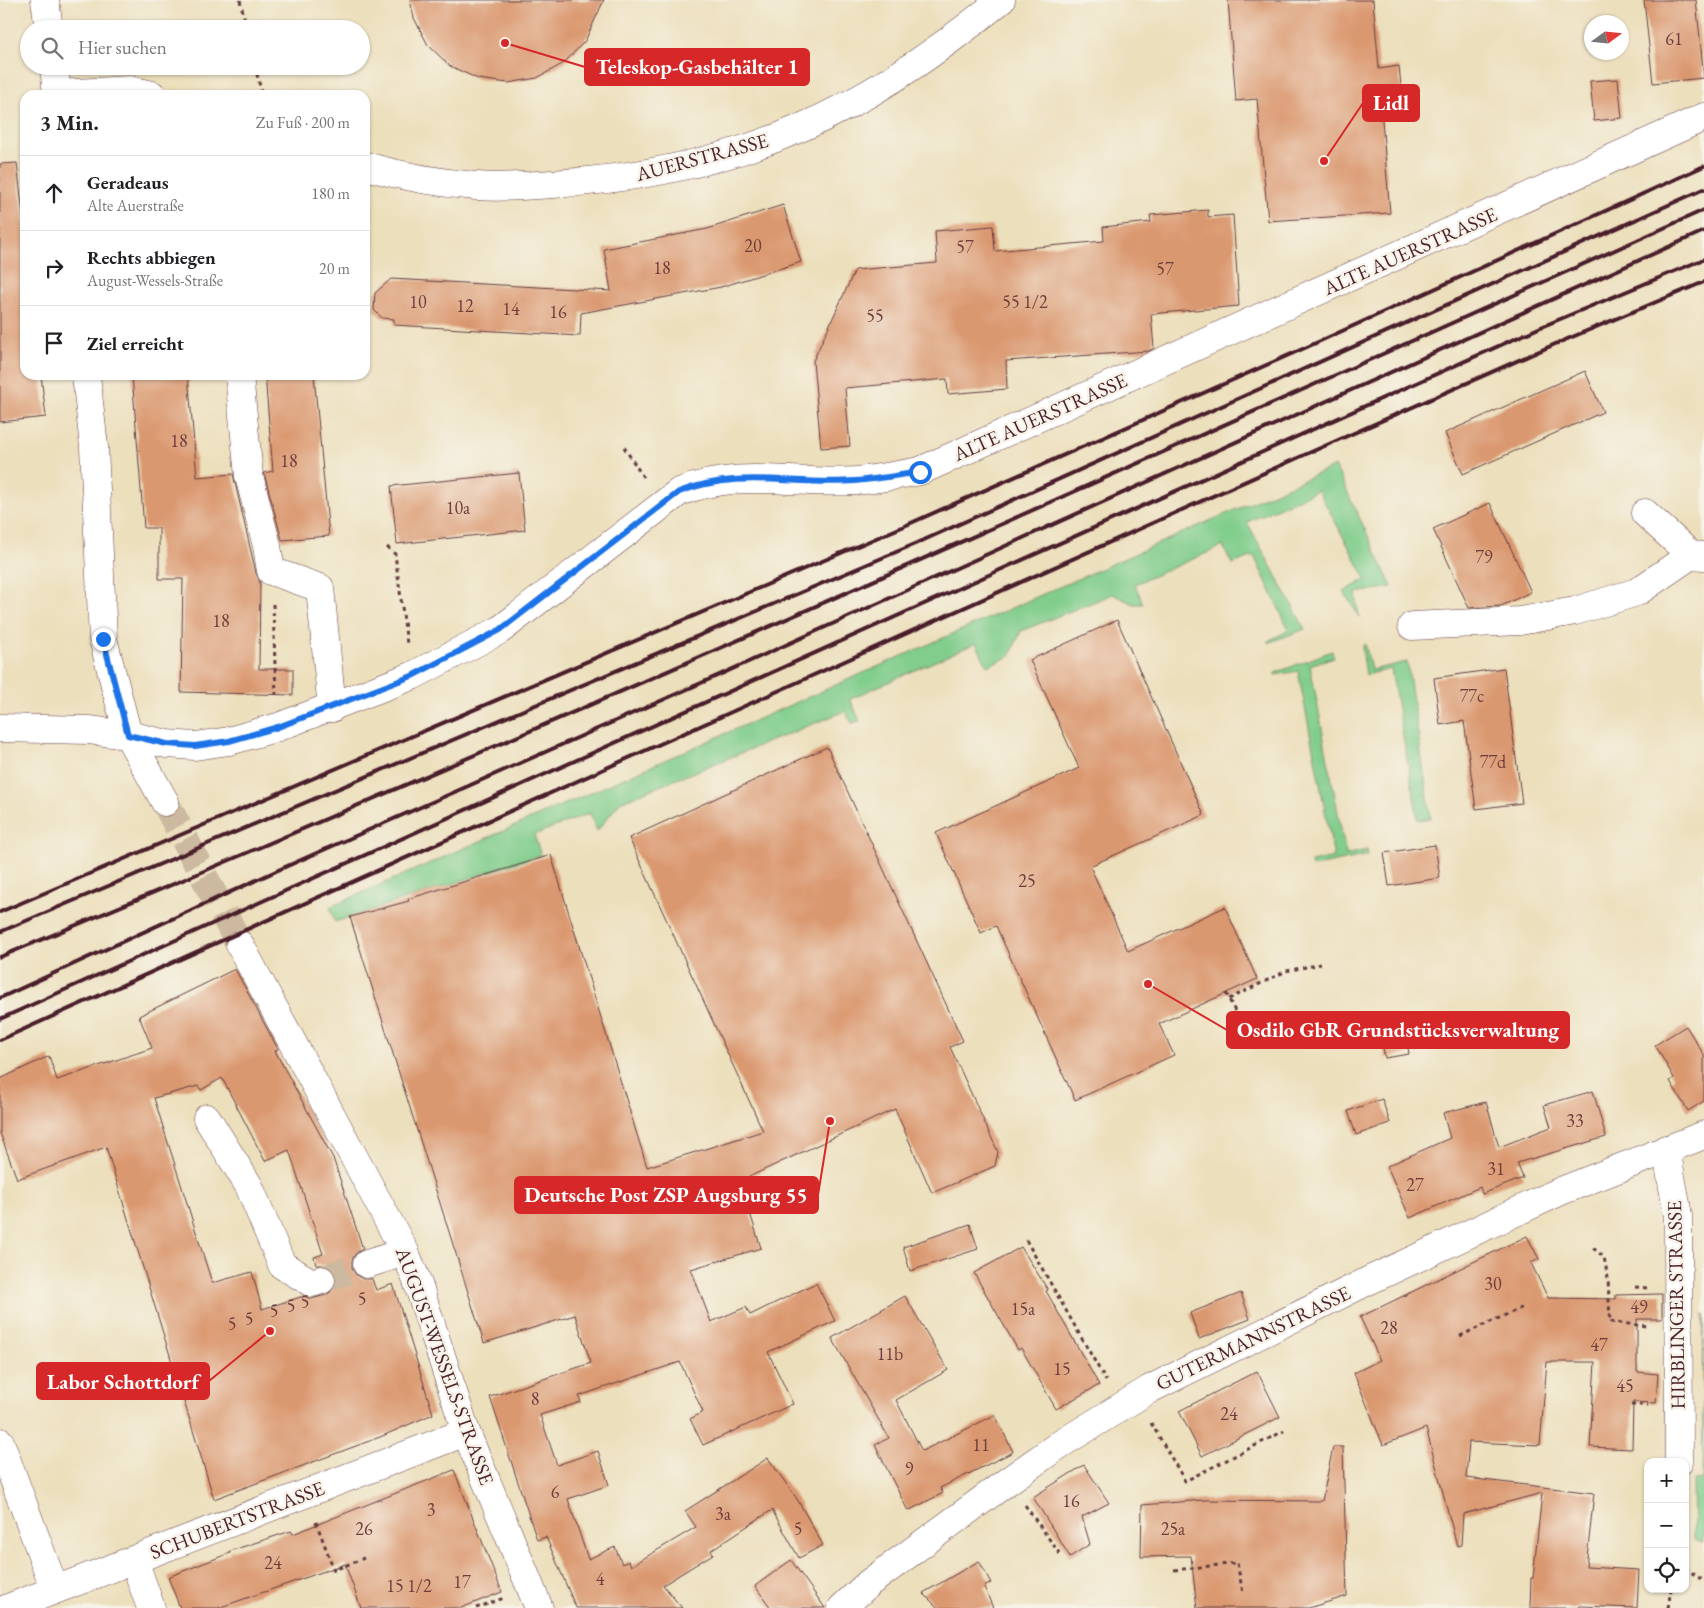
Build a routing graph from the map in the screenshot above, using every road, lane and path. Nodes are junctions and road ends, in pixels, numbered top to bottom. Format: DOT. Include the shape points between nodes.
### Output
graph roads {
  1 [pos="45,0"];
  2 [pos="240,0"];
  3 [pos="1001,0"];
  4 [pos="48,20"];
  5 [pos="245,20"];
  6 [pos="55,75"];
  7 [pos="257,75"];
  8 [pos="57,90"];
  9 [pos="261,90"];
  10 [pos="1704,117"];
  11 [pos="370,167"];
  12 [pos="87,380"];
  13 [pos="239,380"];
  14 [pos="624,447"];
  15 [pos="661,505"];
  16 [pos="1645,513"];
  17 [pos="387,547"];
  18 [pos="1698,555"];
  19 [pos="271,571"];
  20 [pos="1412,626"];
  21 [pos="412,676"];
  22 [pos="276,694"];
  23 [pos="332,708"];
  24 [pos="0,728"];
  25 [pos="128,735"];
  26 [pos="165,802"];
  27 [pos="240,945"];
  28 [pos="1321,964"];
  29 [pos="1226,993"];
  30 [pos="1229,999"];
  31 [pos="1247,1036"];
  32 [pos="207,1118"];
  33 [pos="1704,1135"];
  34 [pos="1666,1149"];
  35 [pos="1026,1240"];
  36 [pos="1593,1248"];
  37 [pos="405,1252"];
  38 [pos="367,1264"];
  39 [pos="321,1280"];
  40 [pos="1523,1307"];
  41 [pos="1678,1327"];
  42 [pos="1460,1336"];
  43 [pos="1128,1402"];
  44 [pos="1284,1431"];
  45 [pos="466,1432"];
  46 [pos="0,1442"];
  47 [pos="1680,1458"];
  48 [pos="1008,1481"];
  49 [pos="306,1494"];
  50 [pos="1062,1557"];
  51 [pos="364,1558"];
  52 [pos="134,1560"];
  53 [pos="1174,1570"];
  54 [pos="1689,1571"];
  55 [pos="1704,1581"];
  56 [pos="55,1590"];
  57 [pos="1243,1592"];
  58 [pos="1670,1593"];
  59 [pos="8,1608"];
  60 [pos="151,1608"];
  61 [pos="539,1608"];
  62 [pos="842,1608"];
  63 [pos="1668,1608"];
  1 -- 4 [label="street"];
  2 -- 5 [label="path"];
  3 -- 11 [label="street, AUERSTRASSE" via="957,37 870,92 798,130 684,166 641,176 594,181 477,186 399,175"];
  6 -- 8 [label="street"];
  7 -- 9 [label="path"];
  10 -- 15 [label="street, ALTE AUERSTRASSE" via="920,472 854,481 719,480 679,492"];
  12 -- 25 [label="street" via="94,447 103,639"];
  13 -- 19 [label="street" via="249,476 268,546"];
  14 -- 15 [label="path"];
  15 -- 21 [label="street, ALTE AUERSTRASSE" via="500,630"];
  16 -- 18 [label="street"];
  17 -- 21 [label="path" via="395,554"];
  18 -- 20 [label="street" via="1637,592 1575,612 1520,621"];
  19 -- 22 [label="path"];
  19 -- 23 [label="street" via="320,588"];
  21 -- 23 [label="street, ALTE AUERSTRASSE"];
  23 -- 25 [label="street, ALTE AUERSTRASSE" via="229,741 195,746 167,744"];
  24 -- 25 [label="street, ALTE AUERSTRASSE"];
  25 -- 26 [label="street"];
  27 -- 37 [label="street, AUGUST-WESSELS-STRASSE"];
  28 -- 30 [label="path" via="1286,971"];
  29 -- 30 [label="path"];
  30 -- 31 [label="path"];
  32 -- 39 [label="street" via="249,1186 282,1265 312,1283"];
  33 -- 34 [label="street, GUTERMANNSTRASSE"];
  34 -- 41 [label="street, HIRBLINGER STRASSE" via="1678,1215"];
  34 -- 43 [label="street, GUTERMANNSTRASSE" via="1561,1191 1370,1280"];
  35 -- 43 [label="path"];
  36 -- 41 [label="path" via="1604,1257 1610,1322"];
  37 -- 38 [label="street"];
  37 -- 45 [label="street, AUGUST-WESSELS-STRASSE"];
  40 -- 42 [label="path"];
  41 -- 47 [label="street, HIRBLINGER STRASSE"];
  43 -- 44 [label="path" via="1185,1481"];
  43 -- 48 [label="street, GUTERMANNSTRASSE"];
  45 -- 49 [label="street, SCHUBERTSTRASSE"];
  45 -- 61 [label="street, AUGUST-WESSELS-STRASSE"];
  46 -- 56 [label="street"];
  48 -- 50 [label="path"];
  48 -- 62 [label="street, GUTERMANNSTRASSE" via="869,1583"];
  49 -- 51 [label="path" via="334,1570"];
  49 -- 52 [label="street, SCHUBERTSTRASSE"];
  52 -- 56 [label="street, SCHUBERTSTRASSE"];
  52 -- 60 [label="street"];
  53 -- 57 [label="path" via="1237,1563"];
  54 -- 55 [label="path"];
  56 -- 59 [label="street, SCHUBERTSTRASSE"];
  58 -- 63 [label="path"];
}
